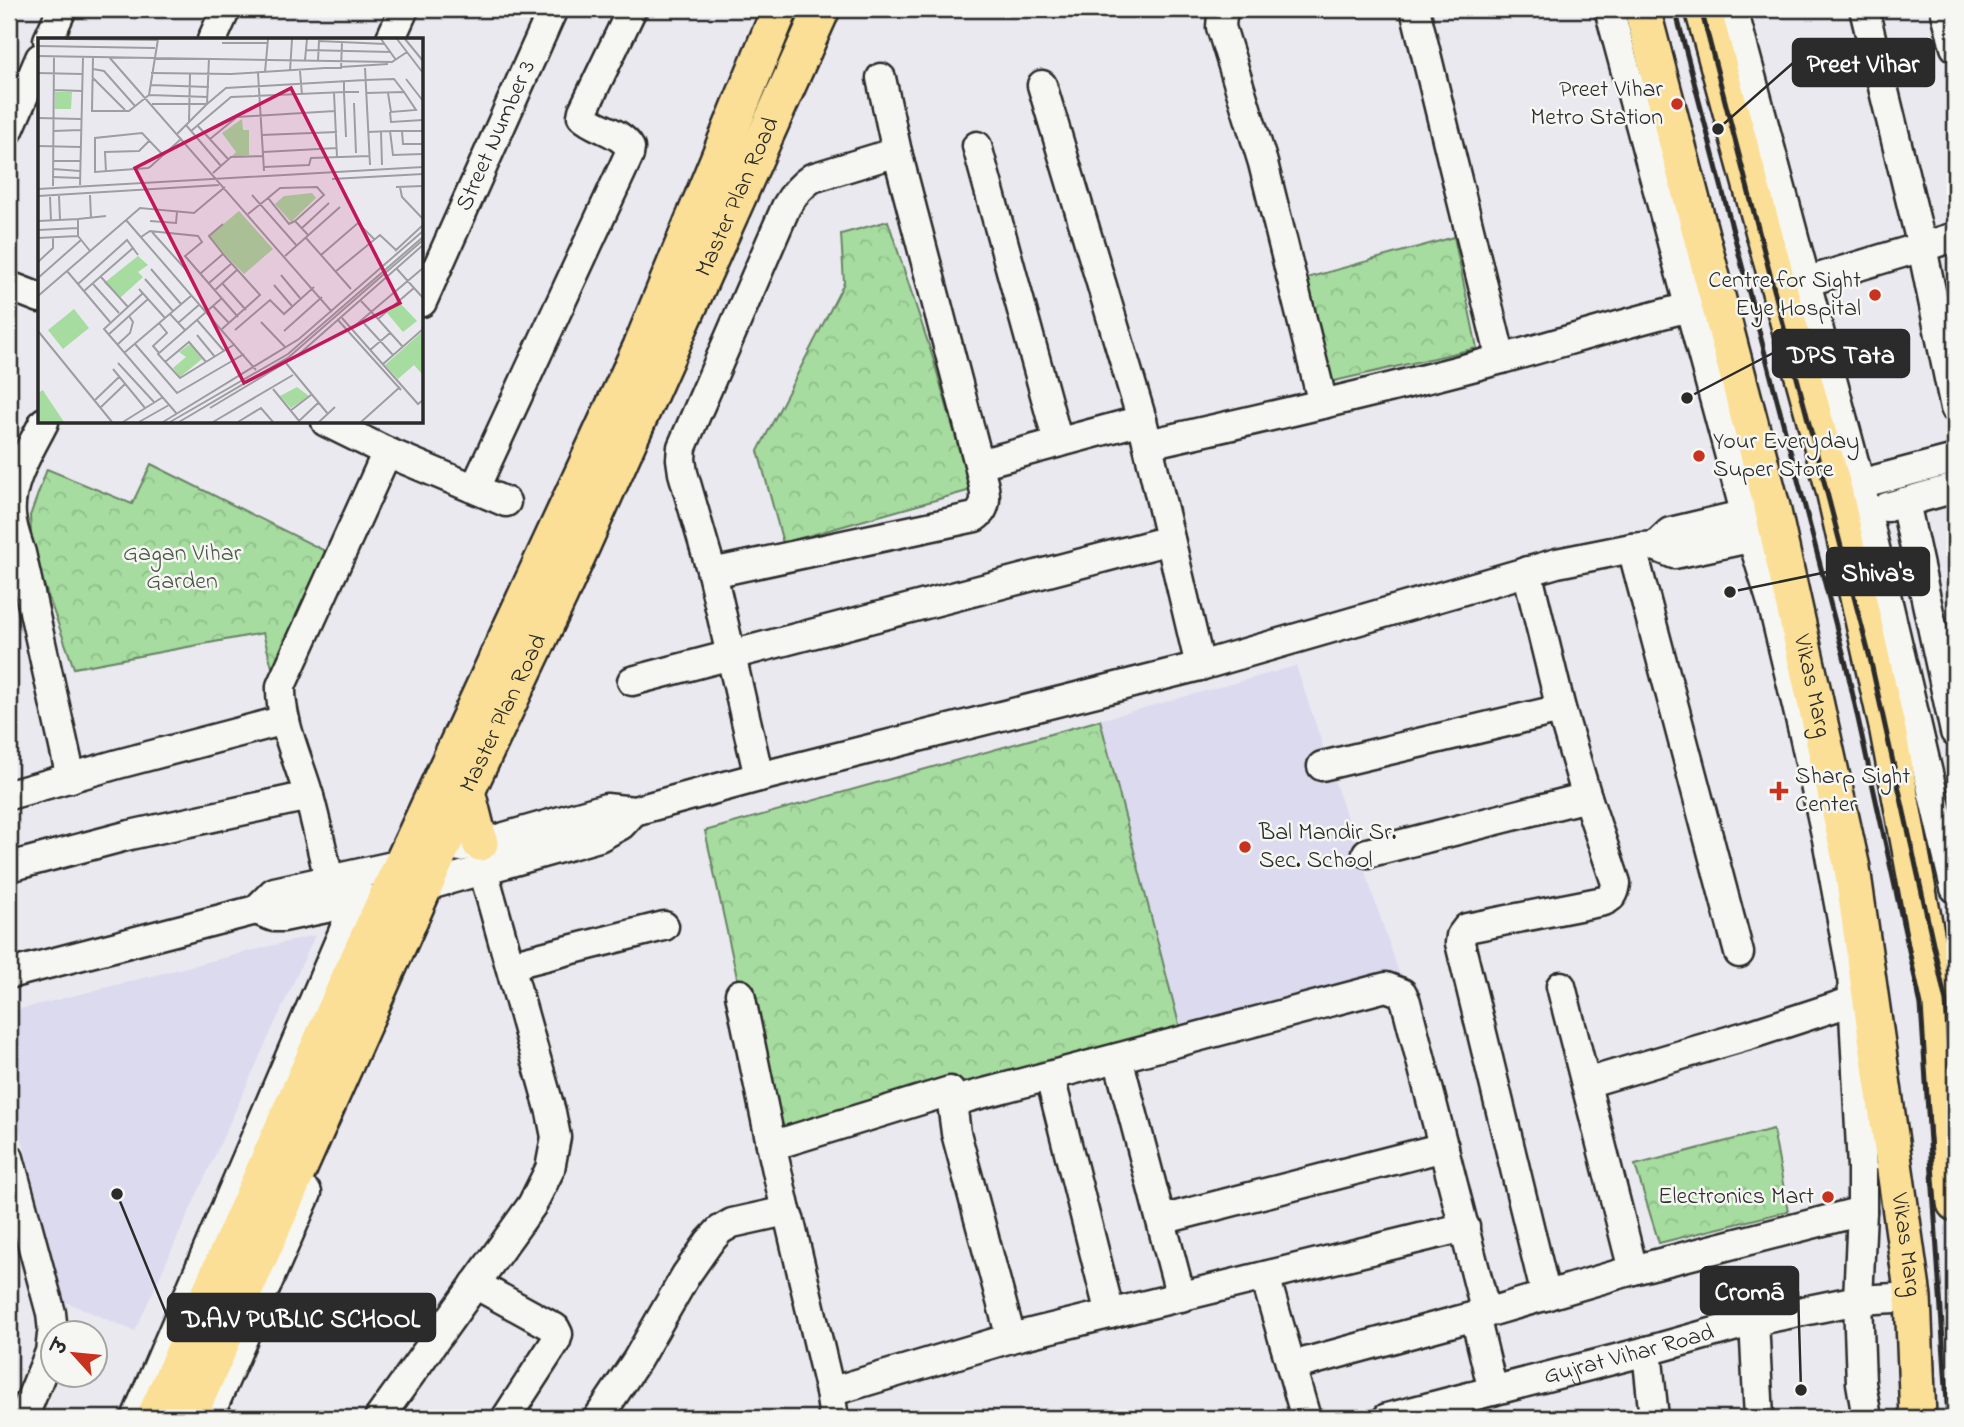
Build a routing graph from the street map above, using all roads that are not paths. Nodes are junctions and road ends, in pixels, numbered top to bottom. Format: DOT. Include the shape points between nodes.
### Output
graph roads {
  1 [pos="62,9"];
  2 [pos="226,9"];
  3 [pos="404,9"];
  4 [pos="553,9"];
  5 [pos="632,9"];
  6 [pos="780,9"];
  7 [pos="822,9"];
  8 [pos="1226,9"];
  9 [pos="1415,9"];
  10 [pos="1609,9"];
  11 [pos="1642,9"];
  12 [pos="1703,9"];
  13 [pos="1732,9"];
  14 [pos="1864,9"];
  15 [pos="1945,9"];
  16 [pos="49,38"];
  17 [pos="213,38"];
  18 [pos="391,38"];
  19 [pos="1955,47"];
  20 [pos="38,63"];
  21 [pos="881,78"];
  22 [pos="1042,85"];
  23 [pos="9,130"];
  24 [pos="977,146"];
  25 [pos="897,152"];
  26 [pos="1955,237"];
  27 [pos="1922,247"];
  28 [pos="1805,282"];
  29 [pos="9,286"];
  30 [pos="38,297"];
  31 [pos="424,298"];
  32 [pos="1682,309"];
  33 [pos="1949,345"];
  34 [pos="1500,359"];
  35 [pos="1324,404"];
  36 [pos="1955,408"];
  37 [pos="43,424"];
  38 [pos="335,424"];
  39 [pos="363,430"];
  40 [pos="1145,432"];
  41 [pos="1058,442"];
  42 [pos="387,452"];
  43 [pos="1955,459"];
  44 [pos="979,464"];
  45 [pos="475,488"];
  46 [pos="1955,488"];
  47 [pos="1850,501"];
  48 [pos="506,502"];
  49 [pos="1905,502"];
  50 [pos="1762,523"];
  51 [pos="1170,540"];
  52 [pos="1644,547"];
  53 [pos="1527,571"];
  54 [pos="712,573"];
  55 [pos="732,654"];
  56 [pos="1200,666"];
  57 [pos="632,681"];
  58 [pos="1561,709"];
  59 [pos="285,720"];
  60 [pos="1955,732"];
  61 [pos="1322,766"];
  62 [pos="760,777"];
  63 [pos="71,778"];
  64 [pos="467,791"];
  65 [pos="9,796"];
  66 [pos="309,796"];
  67 [pos="1587,797"];
  68 [pos="1948,823"];
  69 [pos="1367,853"];
  70 [pos="481,857"];
  71 [pos="9,867"];
  72 [pos="427,871"];
  73 [pos="329,879"];
  74 [pos="1955,888"];
  75 [pos="372,899"];
  76 [pos="256,910"];
  77 [pos="664,926"];
  78 [pos="1739,953"];
  79 [pos="510,965"];
  80 [pos="9,974"];
  81 [pos="1561,986"];
  82 [pos="740,994"];
  83 [pos="1853,1001"];
  84 [pos="1949,1052"];
  85 [pos="1118,1058"];
  86 [pos="1051,1077"];
  87 [pos="1586,1083"];
  88 [pos="952,1103"];
  89 [pos="771,1144"];
  90 [pos="1444,1147"];
  91 [pos="10,1168"];
  92 [pos="1955,1203"];
  93 [pos="786,1210"];
  94 [pos="1862,1211"];
  95 [pos="1161,1220"];
  96 [pos="1465,1227"];
  97 [pos="1633,1270"];
  98 [pos="1265,1276"];
  99 [pos="475,1284"];
  100 [pos="1546,1296"];
  101 [pos="1181,1297"];
  102 [pos="1913,1297"];
  103 [pos="1858,1300"];
  104 [pos="1110,1314"];
  105 [pos="1480,1315"];
  106 [pos="51,1318"];
  107 [pos="1754,1321"];
  108 [pos="1011,1338"];
  109 [pos="1647,1351"];
  110 [pos="1292,1366"];
  111 [pos="38,1381"];
  112 [pos="1493,1391"];
  113 [pos="832,1405"];
  114 [pos="23,1418"];
  115 [pos="136,1418"];
  116 [pos="153,1418"];
  117 [pos="188,1418"];
  118 [pos="208,1418"];
  119 [pos="379,1418"];
  120 [pos="506,1418"];
  121 [pos="598,1418"];
  122 [pos="1306,1418"];
  123 [pos="1387,1418"];
  124 [pos="1654,1418"];
  125 [pos="1759,1418"];
  126 [pos="1867,1418"];
  127 [pos="1918,1418"];
  1 -- 16 [label="street"];
  2 -- 17 [label="street"];
  3 -- 18 [label="street"];
  4 -- 31 [label="street, Street Number 3"];
  5 -- 45 [label="street" via="582,116 624,140 629,155"];
  6 -- 72 [label="main road, Master Plan Road"];
  7 -- 64 [label="main road, Master Plan Road" via="559,597"];
  8 -- 35 [label="street" via="1221,27 1263,163"];
  9 -- 34 [label="street"];
  10 -- 50 [label="street"];
  11 -- 50 [label="main road, Vikas Marg"];
  12 -- 47 [label="main road"];
  13 -- 28 [label="street"];
  14 -- 27 [label="street"];
  15 -- 19 [label="street"];
  20 -- 23 [label="street"];
  21 -- 25 [label="street"];
  22 -- 40 [label="street"];
  24 -- 41 [label="street"];
  25 -- 44 [label="street"];
  25 -- 54 [label="street" via="812,178 793,195 688,430 681,459"];
  26 -- 27 [label="street"];
  27 -- 28 [label="street"];
  27 -- 33 [label="street"];
  28 -- 47 [label="street"];
  29 -- 30 [label="street"];
  32 -- 34 [label="street"];
  33 -- 36 [label="street"];
  34 -- 35 [label="street"];
  35 -- 40 [label="street"];
  37 -- 63 [label="street" via="10,499 11,518"];
  38 -- 39 [label="street"];
  39 -- 42 [label="street"];
  40 -- 41 [label="street"];
  40 -- 51 [label="street"];
  41 -- 44 [label="street"];
  42 -- 45 [label="street"];
  42 -- 59 [label="street" via="281,687"];
  43 -- 47 [label="street"];
  44 -- 54 [label="street" via="986,499 975,517"];
  45 -- 48 [label="street"];
  46 -- 49 [label="street"];
  47 -- 49 [label="street"];
  47 -- 68 [label="street"];
  47 -- 84 [label="main road"];
  49 -- 60 [label="street"];
  50 -- 52 [label="street" via="1674,554"];
  50 -- 83 [label="street" via="1773,606 1826,839"];
  50 -- 102 [label="main road, Vikas Marg" via="1852,868"];
  51 -- 55 [label="street"];
  51 -- 56 [label="street"];
  52 -- 53 [label="street"];
  52 -- 78 [label="street"];
  53 -- 56 [label="street"];
  53 -- 58 [label="street"];
  54 -- 55 [label="street"];
  55 -- 57 [label="street"];
  55 -- 62 [label="street"];
  56 -- 62 [label="street"];
  58 -- 61 [label="street"];
  58 -- 67 [label="street"];
  59 -- 63 [label="street"];
  59 -- 66 [label="street"];
  62 -- 70 [label="street" via="634,811 606,808"];
  63 -- 65 [label="street"];
  64 -- 70 [label="main road"];
  64 -- 72 [label="main road, Master Plan Road"];
  66 -- 71 [label="street"];
  66 -- 73 [label="street"];
  67 -- 69 [label="street"];
  67 -- 100 [label="street" via="1616,883 1610,898 1467,928 1460,943"];
  68 -- 74 [label="street"];
  70 -- 72 [label="street"];
  70 -- 79 [label="street"];
  72 -- 73 [label="street"];
  72 -- 75 [label="main road, Master Plan Road"];
  72 -- 117 [label="main road, Master Plan Road"];
  72 -- 118 [label="street" via="409,959"];
  73 -- 76 [label="street" via="274,892"];
  75 -- 76 [label="street" via="283,917"];
  75 -- 115 [label="street"];
  75 -- 116 [label="main road, Master Plan Road" via="350,976"];
  76 -- 80 [label="street"];
  77 -- 79 [label="street"];
  79 -- 99 [label="street" via="556,1137 550,1168 532,1205"];
  81 -- 87 [label="street"];
  82 -- 89 [label="street"];
  83 -- 87 [label="street"];
  83 -- 94 [label="street"];
  84 -- 92 [label="main road"];
  85 -- 86 [label="street"];
  85 -- 90 [label="street" via="1386,987 1394,989 1406,1002"];
  85 -- 95 [label="street"];
  86 -- 88 [label="street"];
  86 -- 104 [label="street"];
  87 -- 97 [label="street"];
  88 -- 89 [label="street" via="950,1091"];
  88 -- 108 [label="street"];
  89 -- 93 [label="street"];
  90 -- 95 [label="street"];
  90 -- 96 [label="street"];
  91 -- 106 [label="street"];
  93 -- 113 [label="street"];
  93 -- 121 [label="street" via="732,1223 709,1242"];
  94 -- 97 [label="street"];
  94 -- 103 [label="street"];
  95 -- 101 [label="street"];
  96 -- 98 [label="street"];
  96 -- 105 [label="street"];
  97 -- 100 [label="street"];
  98 -- 101 [label="street"];
  98 -- 110 [label="street"];
  99 -- 119 [label="street"];
  99 -- 120 [label="street" via="555,1328 558,1334"];
  100 -- 105 [label="street"];
  101 -- 104 [label="street"];
  102 -- 103 [label="street, Gujrat Vihar Road"];
  102 -- 127 [label="main road, Vikas Marg"];
  103 -- 107 [label="street, Gujrat Vihar Road"];
  103 -- 126 [label="street"];
  104 -- 108 [label="street"];
  105 -- 110 [label="street"];
  105 -- 112 [label="street"];
  107 -- 109 [label="street, Gujrat Vihar Road"];
  107 -- 125 [label="street"];
  108 -- 113 [label="street"];
  109 -- 112 [label="street, Gujrat Vihar Road"];
  109 -- 124 [label="street"];
  110 -- 122 [label="street"];
  111 -- 114 [label="street"];
  112 -- 123 [label="street, Gujrat Vihar Road"];
}
